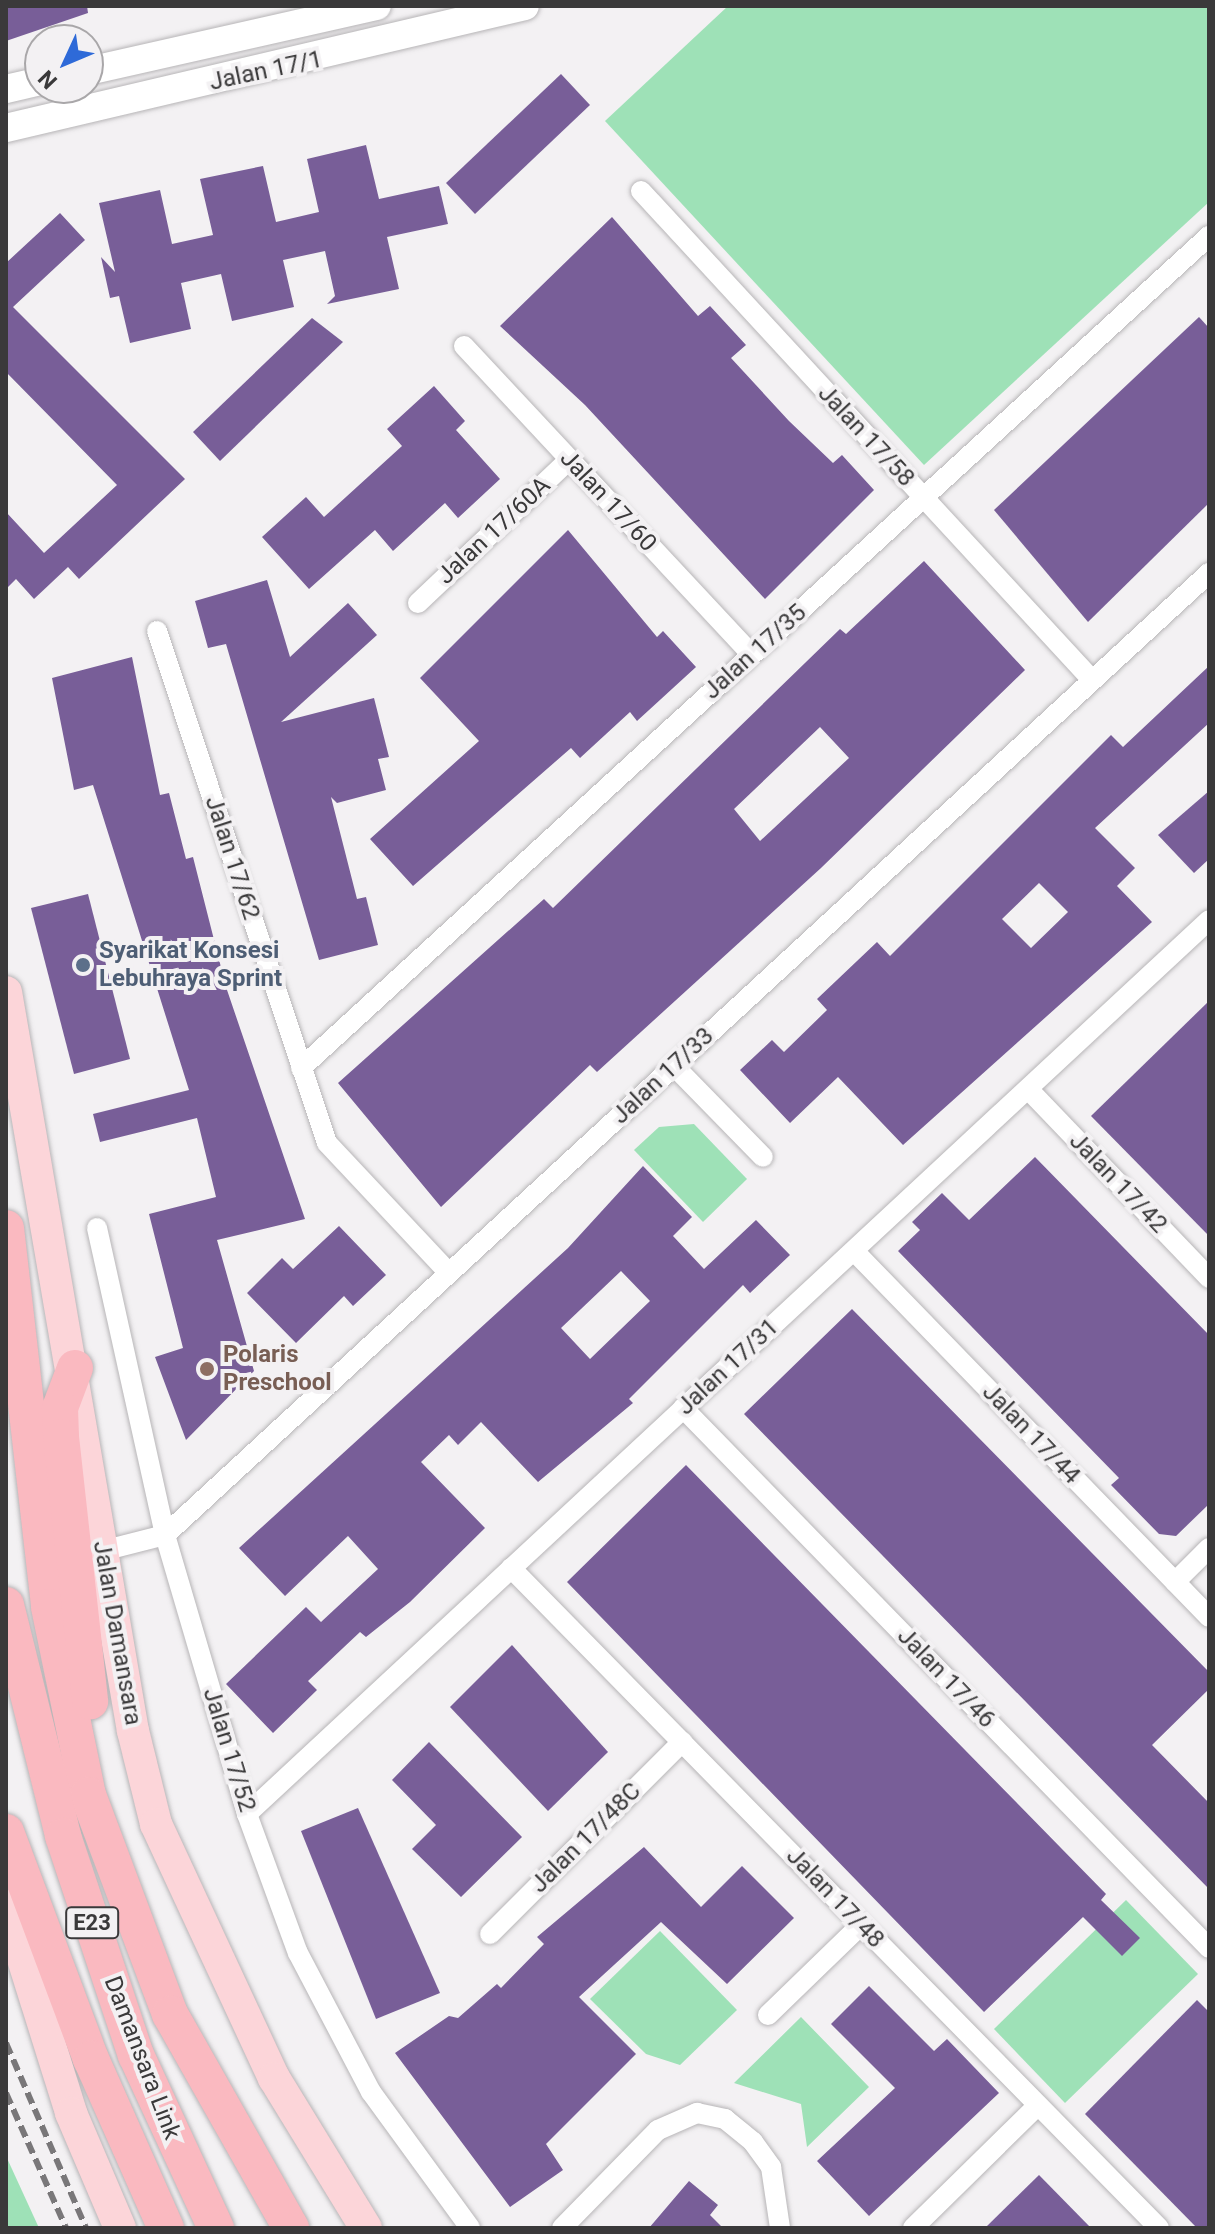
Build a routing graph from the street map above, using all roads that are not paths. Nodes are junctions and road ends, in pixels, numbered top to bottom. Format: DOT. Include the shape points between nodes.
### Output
graph roads {
  1 [pos="377,6"];
  2 [pos="525,6"];
  3 [pos="104,67"];
  4 [pos="6,128"];
  5 [pos="641,191"];
  6 [pos="1209,236"];
  7 [pos="464,346"];
  8 [pos="570,459"];
  9 [pos="923,498"];
  10 [pos="1209,573"];
  11 [pos="418,603"];
  12 [pos="157,631"];
  13 [pos="752,655"];
  14 [pos="1092,680"];
  15 [pos="1207,925"];
  16 [pos="6,992"];
  17 [pos="674,1066"];
  18 [pos="301,1068"];
  19 [pos="1028,1089"];
  20 [pos="763,1157"];
  21 [pos="6,1228"];
  22 [pos="97,1228"];
  23 [pos="854,1251"];
  24 [pos="449,1273"];
  25 [pos="1209,1278"];
  26 [pos="75,1368"];
  27 [pos="683,1408"];
  28 [pos="165,1535"];
  29 [pos="1209,1548"];
  30 [pos="102,1551"];
  31 [pos="511,1568"];
  32 [pos="1175,1582"];
  33 [pos="6,1605"];
  34 [pos="1209,1617"];
  35 [pos="74,1733"];
  36 [pos="682,1742"];
  37 [pos="247,1814"];
  38 [pos="6,1832"];
  39 [pos="6,1905"];
  40 [pos="861,1925"];
  41 [pos="490,1934"];
  42 [pos="1209,1948"];
  43 [pos="768,2015"];
  44 [pos="1038,2105"];
  45 [pos="120,2228"];
  46 [pos="166,2228"];
  47 [pos="216,2228"];
  48 [pos="291,2228"];
  49 [pos="366,2228"];
  50 [pos="470,2228"];
  51 [pos="562,2228"];
  52 [pos="780,2228"];
  53 [pos="913,2228"];
  54 [pos="1159,2228"];
  1 -- 3 [label="street, Jalan 17/1"];
  2 -- 4 [label="street, Jalan 17/1"];
  5 -- 9 [label="street, Jalan 17/58"];
  6 -- 9 [label="street, Jalan 17/35"];
  7 -- 8 [label="street, Jalan 17/60"];
  8 -- 11 [label="street, Jalan 17/60A"];
  8 -- 13 [label="street, Jalan 17/60"];
  9 -- 13 [label="street, Jalan 17/35"];
  9 -- 14 [label="street, Jalan 17/58"];
  10 -- 14 [label="street, Jalan 17/33"];
  12 -- 18 [label="street, Jalan 17/62"];
  13 -- 18 [label="street, Jalan 17/35"];
  14 -- 17 [label="street, Jalan 17/33"];
  15 -- 19 [label="street, Jalan 17/31"];
  16 -- 26 [label="main road, Jalan Damansara" via="44,1241"];
  17 -- 20 [label="street"];
  17 -- 24 [label="street, Jalan 17/33"];
  18 -- 24 [label="street, Jalan 17/62" via="327,1143"];
  19 -- 23 [label="street, Jalan 17/31"];
  19 -- 25 [label="street, Jalan 17/42"];
  21 -- 35 [label="highway" via="49,1607"];
  22 -- 28 [label="street, Jalan 17/52"];
  23 -- 27 [label="street, Jalan 17/31"];
  23 -- 32 [label="street, Jalan 17/44"];
  24 -- 28 [label="street, Jalan 17/33"];
  26 -- 30 [label="main road, Jalan Damansara"];
  26 -- 35 [label="highway" via="60,1408 61,1437 91,1696"];
  27 -- 31 [label="street, Jalan 17/31"];
  27 -- 42 [label="street, Jalan 17/46"];
  28 -- 30 [label="street, Jalan 17/33"];
  28 -- 37 [label="street, Jalan 17/52"];
  29 -- 32 [label="street"];
  30 -- 49 [label="main road, Jalan Damansara" via="156,1824 274,2078"];
  31 -- 36 [label="street, Jalan 17/48"];
  31 -- 37 [label="street, Jalan 17/31"];
  32 -- 34 [label="street, Jalan 17/44"];
  33 -- 47 [label="highway, Damansara Link / E23" via="63,1836 136,2055"];
  35 -- 48 [label="highway" via="123,1901 170,2014"];
  36 -- 40 [label="street, Jalan 17/48"];
  36 -- 41 [label="street, Jalan 17/48C"];
  37 -- 50 [label="street, Jalan 17/52" via="298,1953 371,2092"];
  38 -- 46 [label="highway, Damansara Link / E23" via="91,2059"];
  39 -- 45 [label="main road" via="71,2113"];
  40 -- 43 [label="street"];
  40 -- 44 [label="street, Jalan 17/48"];
  44 -- 53 [label="street"];
  44 -- 54 [label="street, Jalan 17/48"];
  51 -- 52 [label="street" via="658,2130 697,2113 725,2119 753,2142 771,2167"];
}
